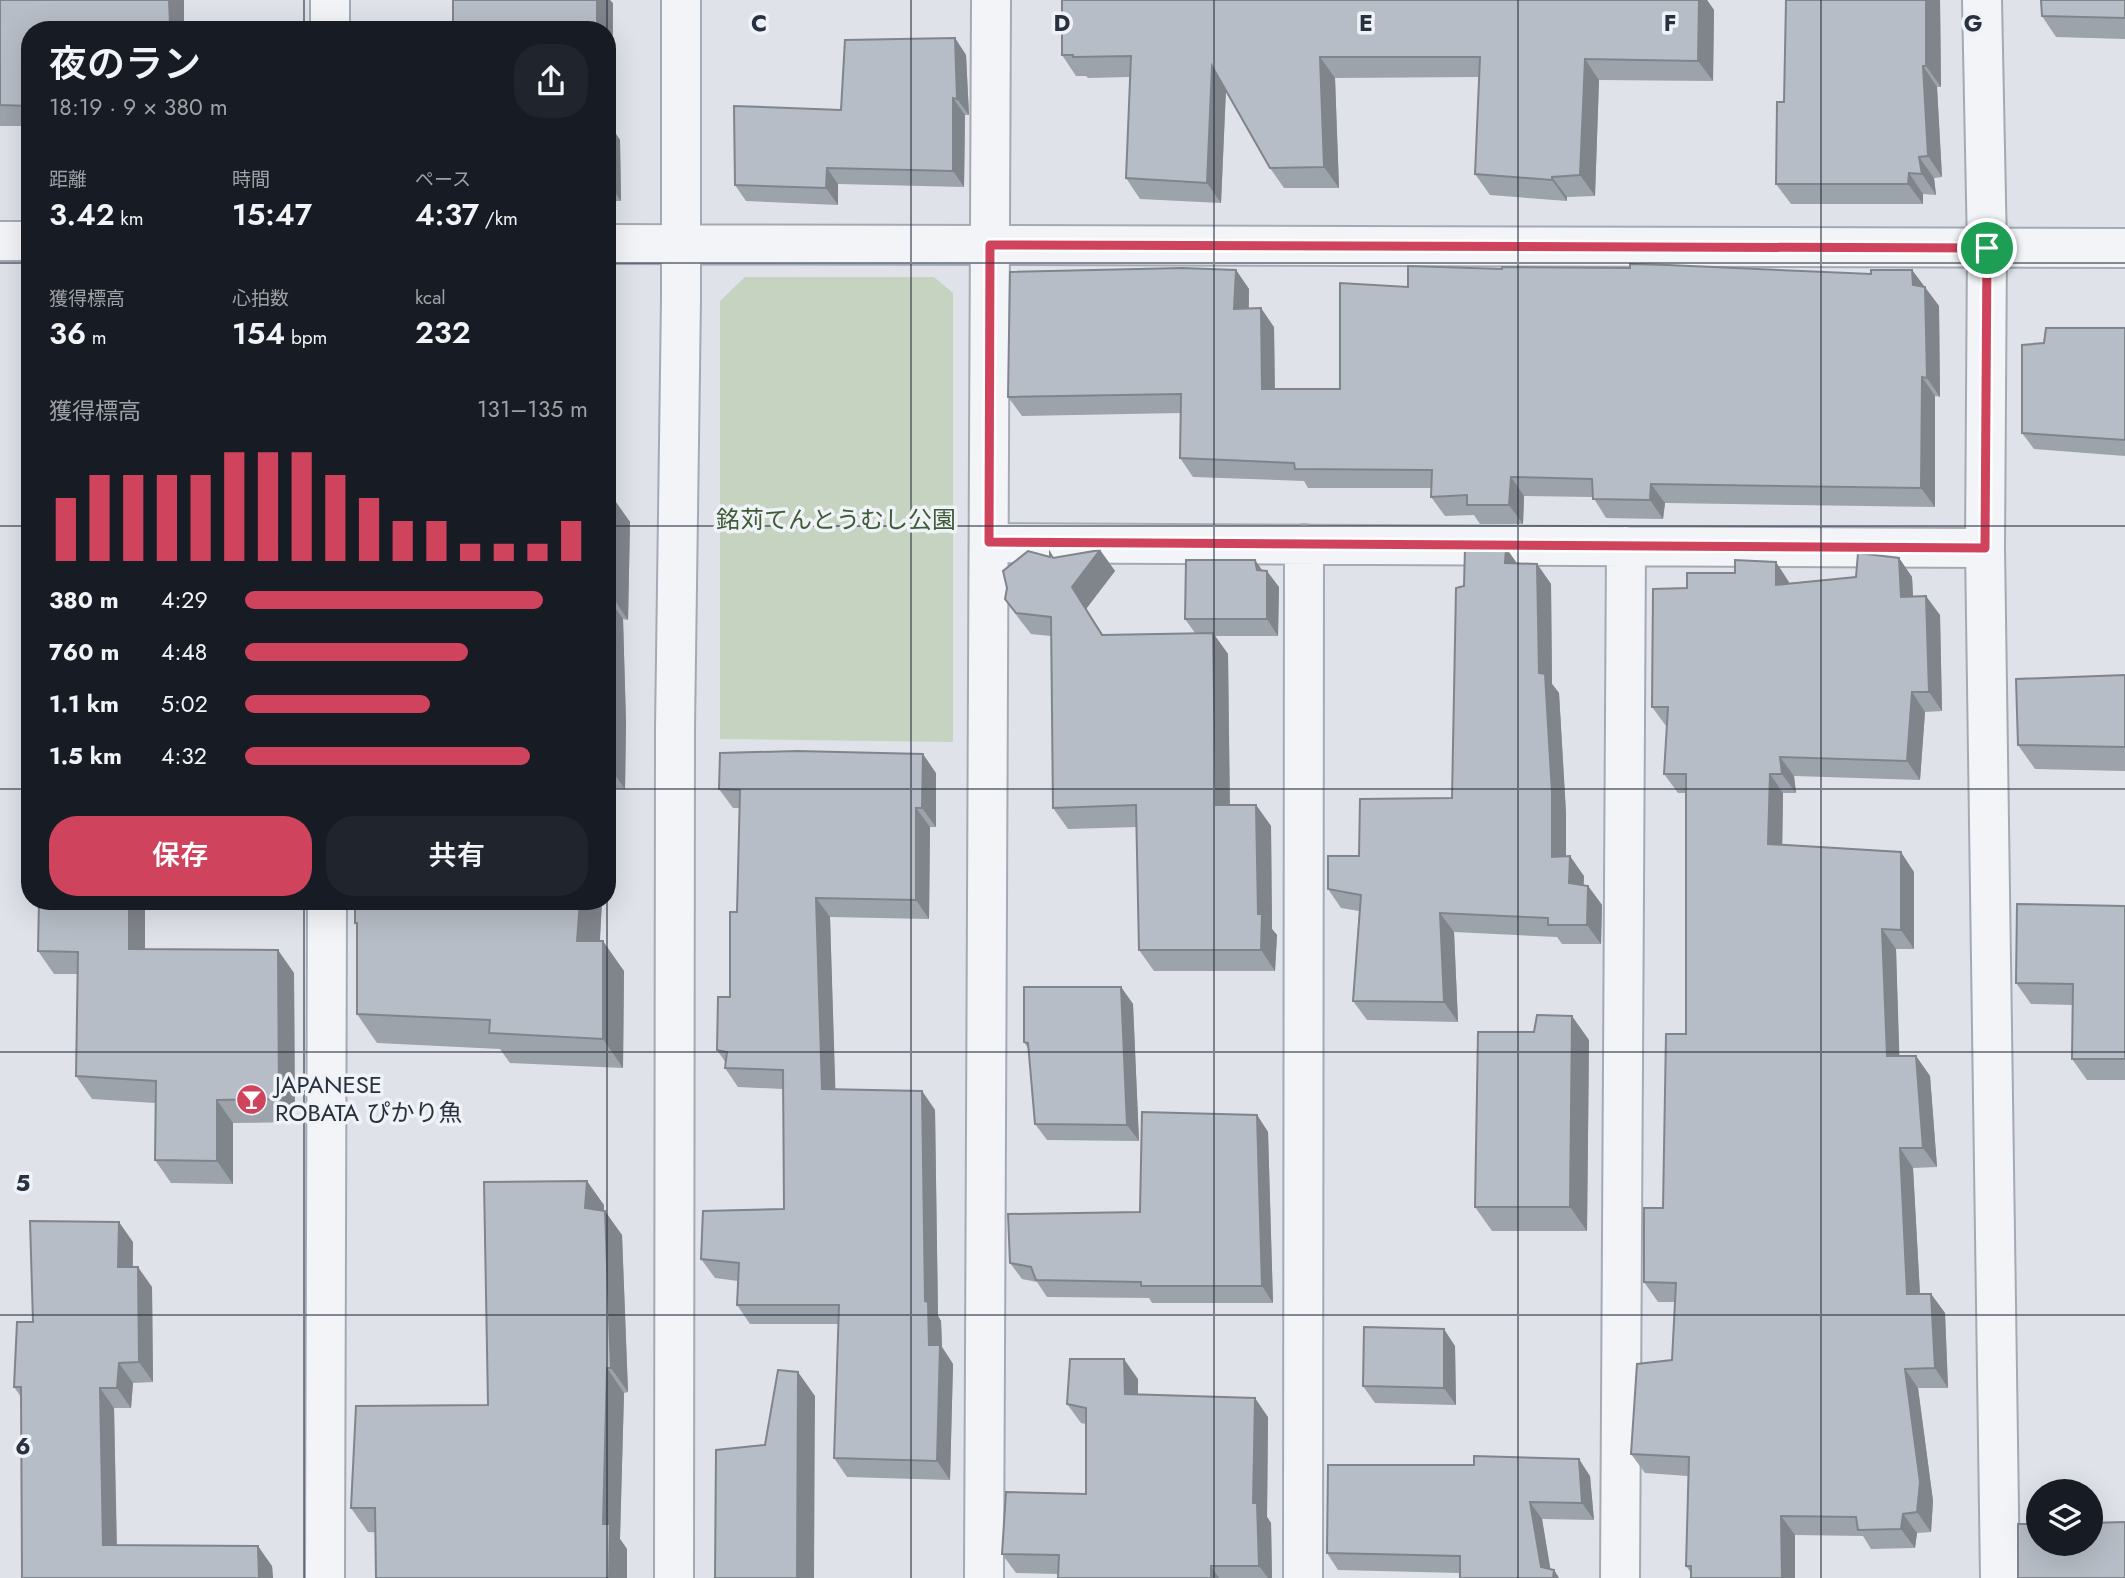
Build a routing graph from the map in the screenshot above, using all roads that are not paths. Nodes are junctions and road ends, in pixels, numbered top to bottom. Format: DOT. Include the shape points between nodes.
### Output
graph roads {
  1 [pos="330,0"];
  2 [pos="681,0"];
  3 [pos="991,0"];
  4 [pos="1982,0"];
  5 [pos="330,21"];
  6 [pos="0,241"];
  7 [pos="21,242"];
  8 [pos="681,243"];
  9 [pos="616,244"];
  10 [pos="990,245"];
  11 [pos="1987,248"];
  12 [pos="2125,248"];
  13 [pos="989,542"];
  14 [pos="1304,544"];
  15 [pos="1626,546"];
  16 [pos="1985,548"];
  17 [pos="327,910"];
  18 [pos="325,1578"];
  19 [pos="674,1578"];
  20 [pos="984,1578"];
  21 [pos="1303,1578"];
  22 [pos="1620,1578"];
  23 [pos="2000,1578"];
  1 -- 5 [label="street"];
  2 -- 8 [label="street"];
  3 -- 10 [label="street"];
  4 -- 11 [label="street"];
  6 -- 7 [label="street"];
  8 -- 9 [label="street"];
  8 -- 10 [label="street"];
  8 -- 19 [label="street"];
  10 -- 11 [label="street"];
  10 -- 13 [label="street"];
  11 -- 12 [label="street"];
  11 -- 16 [label="street"];
  13 -- 14 [label="street"];
  13 -- 20 [label="street"];
  14 -- 15 [label="street"];
  14 -- 21 [label="street"];
  15 -- 16 [label="street"];
  15 -- 22 [label="street"];
  16 -- 23 [label="street"];
  17 -- 18 [label="street"];
}
